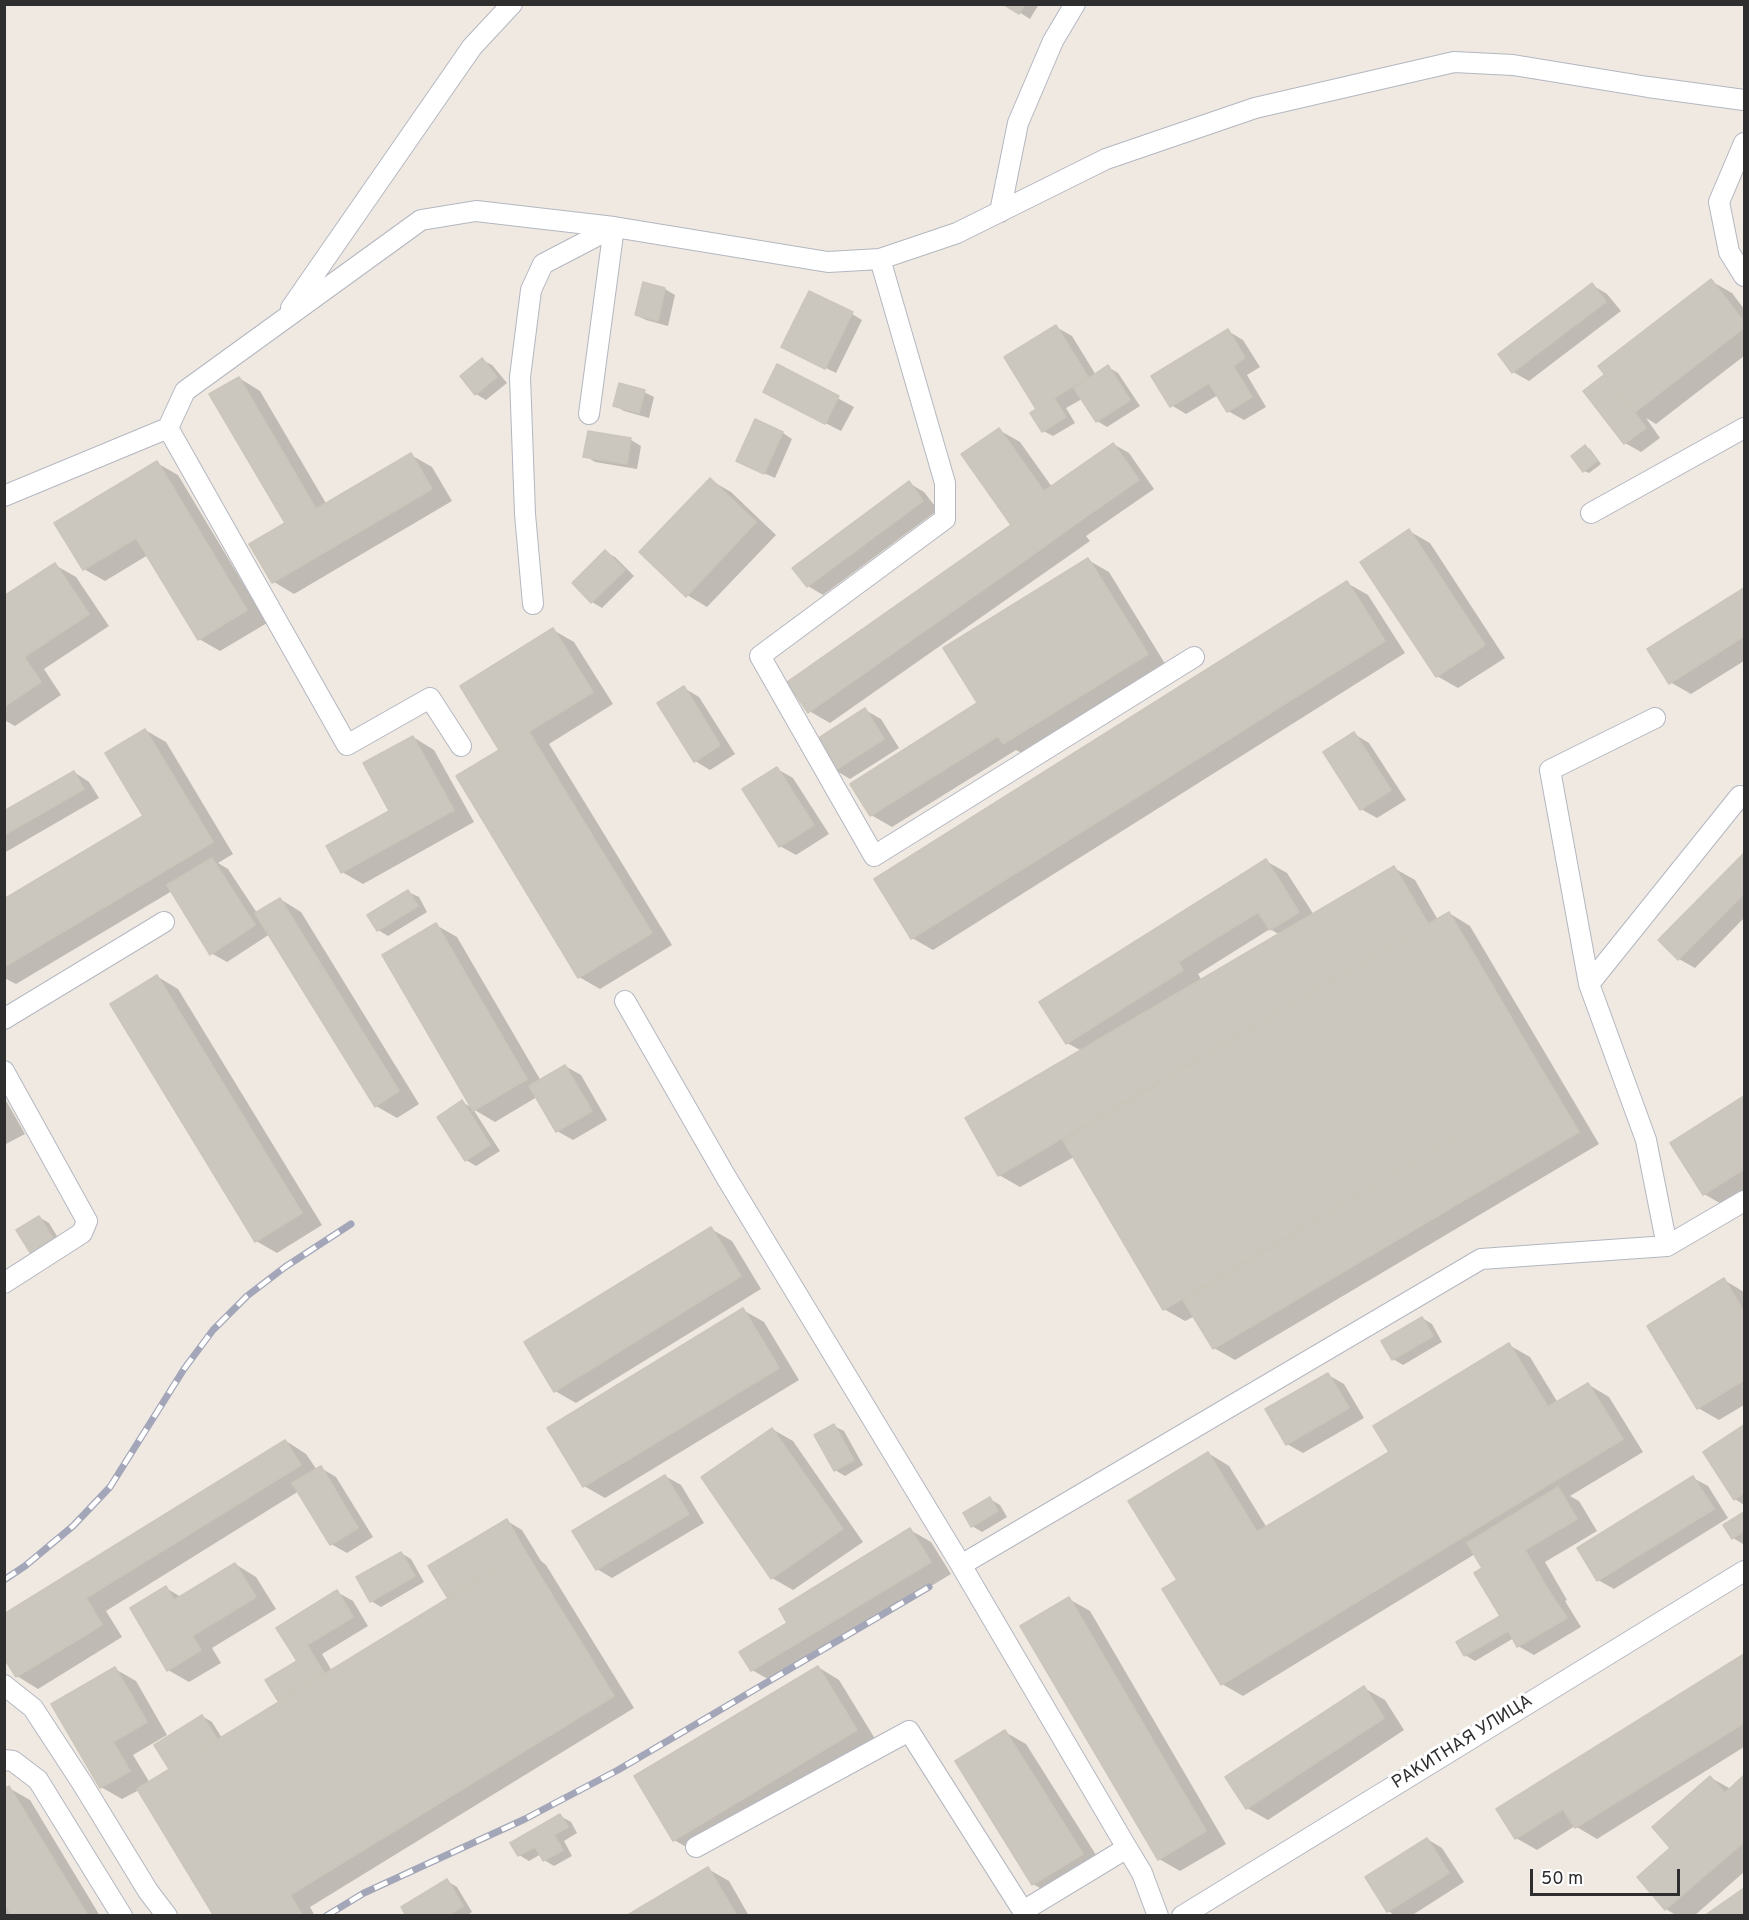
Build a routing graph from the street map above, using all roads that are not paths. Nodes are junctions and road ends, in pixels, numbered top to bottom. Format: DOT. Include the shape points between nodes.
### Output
graph roads {
  1 [pos="512,4"];
  2 [pos="1075,4"];
  3 [pos="1744,100"];
  4 [pos="1744,143"];
  5 [pos="1000,212"];
  6 [pos="614,227"];
  7 [pos="880,259"];
  8 [pos="1744,276"];
  9 [pos="283,320"];
  10 [pos="589,414"];
  11 [pos="168,428"];
  12 [pos="1744,428"];
  13 [pos="4,496"];
  14 [pos="1591,513"];
  15 [pos="533,604"];
  16 [pos="1194,657"];
  17 [pos="1654,718"];
  18 [pos="461,746"];
  19 [pos="1740,796"];
  20 [pos="164,922"];
  21 [pos="1589,984"];
  22 [pos="625,1000"];
  23 [pos="4,1019"];
  24 [pos="4,1071"];
  25 [pos="1744,1201"];
  26 [pos="1667,1246"];
  27 [pos="4,1283"];
  28 [pos="961,1565"];
  29 [pos="1744,1570"];
  30 [pos="4,1685"];
  31 [pos="4,1760"];
  32 [pos="696,1847"];
  33 [pos="1127,1848"];
  34 [pos="122,1916"];
  35 [pos="168,1916"];
  36 [pos="1158,1916"];
  37 [pos="1182,1916"];
  1 -- 9 [label="street" via="472,47"];
  2 -- 5 [label="street" via="1053,40 1018,123"];
  3 -- 5 [label="street" via="1513,64 1454,63 1255,108 1106,159"];
  4 -- 8 [label="street" via="1719,202 1729,252"];
  5 -- 7 [label="street" via="957,233"];
  6 -- 7 [label="street" via="828,262"];
  6 -- 9 [label="street" via="476,211 421,220"];
  6 -- 10 [label="street"];
  6 -- 15 [label="street" via="543,264 531,290 520,377"];
  7 -- 16 [label="street" via="945,483 945,519 760,656 874,856"];
  9 -- 11 [label="street" via="185,391"];
  11 -- 13 [label="street"];
  11 -- 18 [label="street" via="348,745 430,698"];
  12 -- 14 [label="street"];
  17 -- 21 [label="street" via="1550,770"];
  19 -- 21 [label="street"];
  20 -- 23 [label="street"];
  21 -- 26 [label="street" via="1646,1140"];
  22 -- 28 [label="street" via="726,1177"];
  24 -- 27 [label="street" via="87,1221 82,1233"];
  25 -- 26 [label="street"];
  26 -- 28 [label="street" via="1481,1259"];
  28 -- 33 [label="street"];
  29 -- 37 [label="street, РАКИТНАЯ УЛИЦА"];
  30 -- 35 [label="street" via="33,1708 148,1891"];
  31 -- 34 [label="street" via="13,1761 38,1780"];
  32 -- 33 [label="street" via="909,1731 1023,1911"];
  33 -- 36 [label="street" via="1142,1873"];
}
